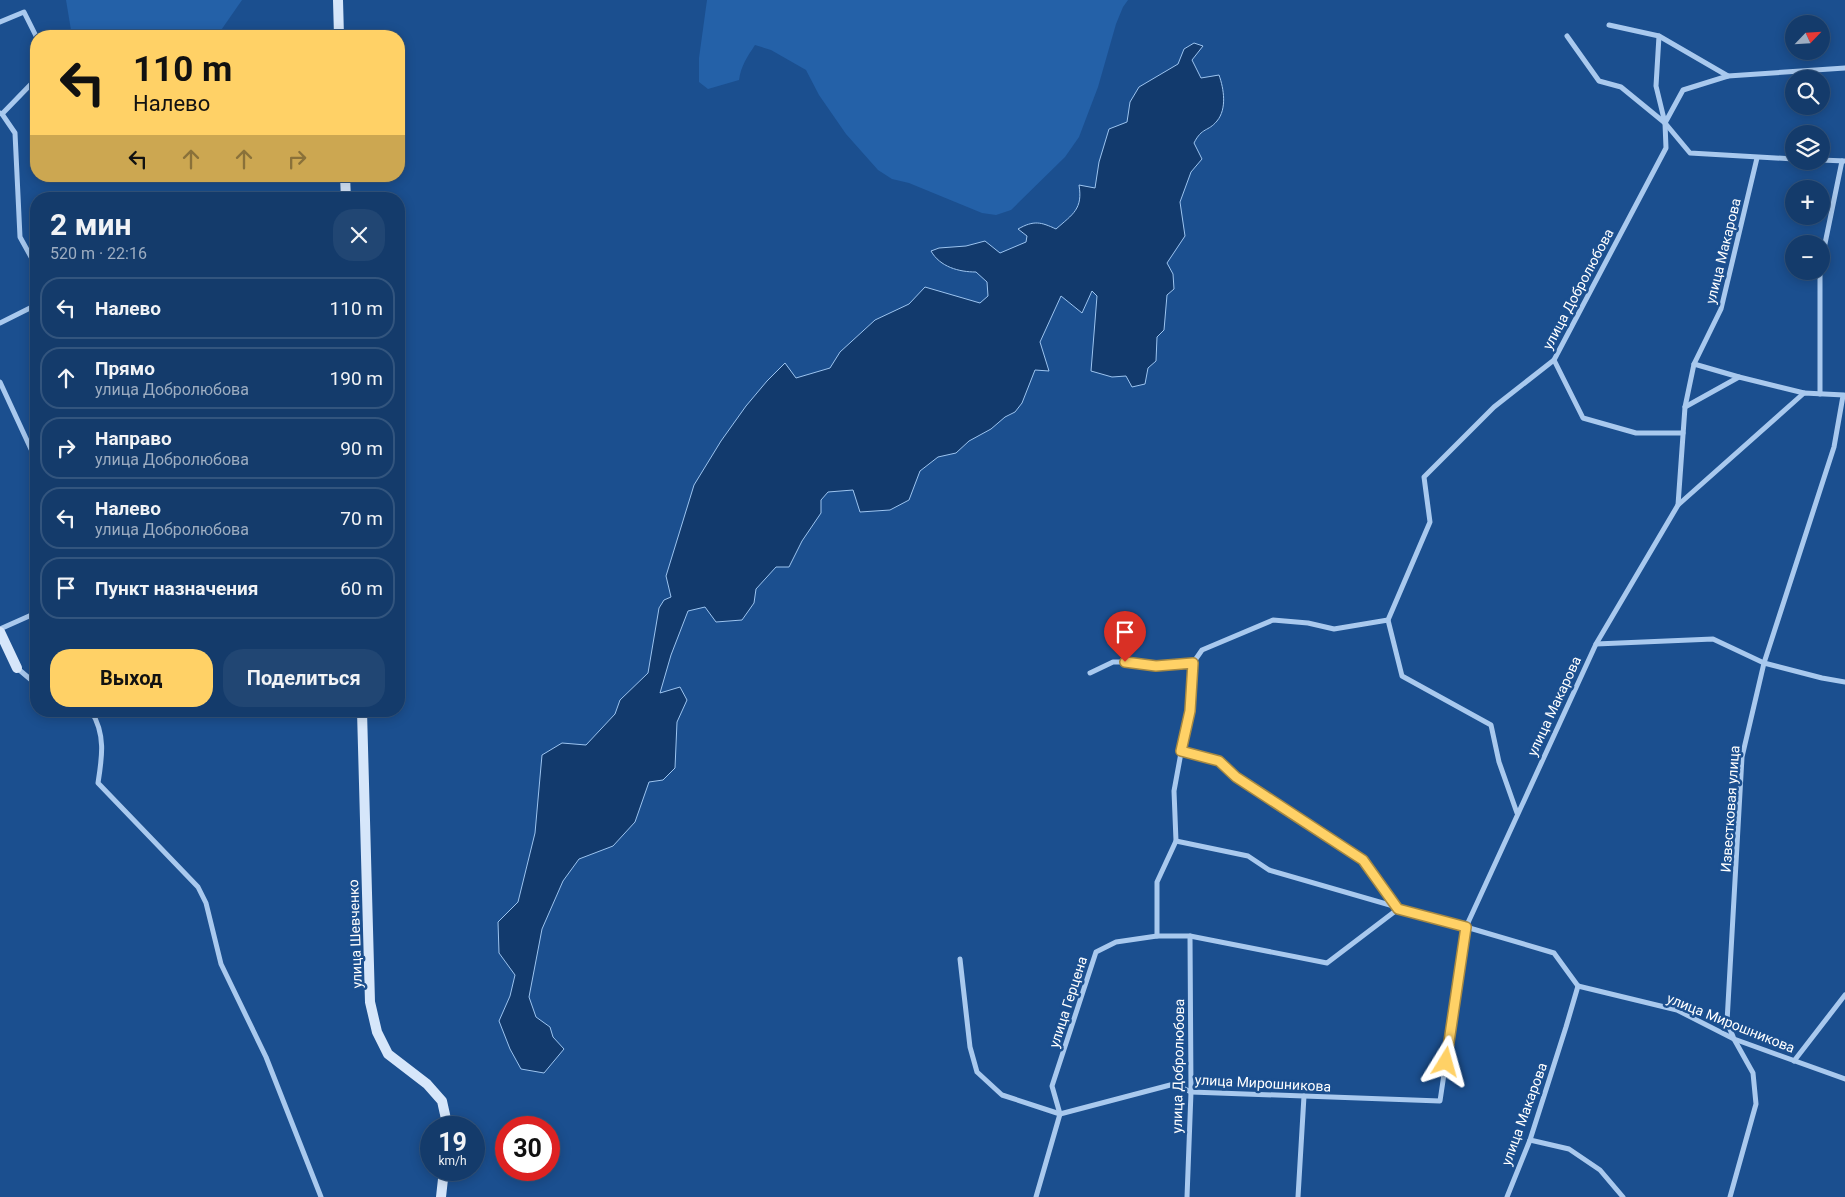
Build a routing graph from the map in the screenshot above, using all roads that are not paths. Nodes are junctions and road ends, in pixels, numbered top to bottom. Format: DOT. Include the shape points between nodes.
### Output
graph roads {
  1 [pos="338,0"];
  2 [pos="0,22"];
  3 [pos="1609,25"];
  4 [pos="33,30"];
  5 [pos="339,30"];
  6 [pos="1567,36"];
  7 [pos="1659,36"];
  8 [pos="1845,68"];
  9 [pos="1728,76"];
  10 [pos="30,85"];
  11 [pos="1,114"];
  12 [pos="1665,123"];
  13 [pos="1757,158"];
  14 [pos="1785,159"];
  15 [pos="1830,160"];
  16 [pos="1843,161"];
  17 [pos="1827,235"];
  18 [pos="30,255"];
  19 [pos="1820,280"];
  20 [pos="30,308"];
  21 [pos="0,322"];
  22 [pos="1554,360"];
  23 [pos="1694,364"];
  24 [pos="1739,377"];
  25 [pos="0,382"];
  26 [pos="1804,393"];
  27 [pos="1820,394"];
  28 [pos="1844,394"];
  29 [pos="1685,407"];
  30 [pos="1683,433"];
  31 [pos="30,447"];
  32 [pos="1678,505"];
  33 [pos="30,617"];
  34 [pos="1388,620"];
  35 [pos="0,631"];
  36 [pos="1596,644"];
  37 [pos="1193,663"];
  38 [pos="1764,663"];
  39 [pos="17,668"];
  40 [pos="1090,673"];
  41 [pos="30,679"];
  42 [pos="1845,682"];
  43 [pos="95,717"];
  44 [pos="362,717"];
  45 [pos="1181,751"];
  46 [pos="1517,813"];
  47 [pos="1176,841"];
  48 [pos="1398,909"];
  49 [pos="1466,927"];
  50 [pos="1157,936"];
  51 [pos="1190,936"];
  52 [pos="960,959"];
  53 [pos="1578,986"];
  54 [pos="1845,995"];
  55 [pos="1734,1039"];
  56 [pos="1794,1061"];
  57 [pos="1845,1079"];
  58 [pos="1191,1092"];
  59 [pos="1304,1096"];
  60 [pos="1440,1101"];
  61 [pos="1060,1114"];
  62 [pos="445,1116"];
  63 [pos="1530,1140"];
  64 [pos="443,1181"];
  65 [pos="320,1197"];
  66 [pos="441,1197"];
  67 [pos="1036,1197"];
  68 [pos="1187,1197"];
  69 [pos="1298,1197"];
  70 [pos="1507,1197"];
  71 [pos="1623,1197"];
  72 [pos="1730,1197"];
  1 -- 5 [label="street"];
  2 -- 4 [label="street" via="24,12"];
  3 -- 7 [label="street"];
  6 -- 12 [label="street" via="1599,81 1621,87"];
  7 -- 9 [label="street"];
  7 -- 12 [label="street" via="1656,86"];
  8 -- 9 [label="street"];
  9 -- 12 [label="street" via="1683,90"];
  10 -- 11 [label="street"];
  11 -- 18 [label="street" via="15,133 20,237"];
  12 -- 13 [label="street" via="1690,153"];
  12 -- 22 [label="street, улица Добролюбова" via="1666,148"];
  13 -- 14 [label="street"];
  13 -- 23 [label="street, улица Макарова" via="1720,309"];
  15 -- 16 [label="street"];
  16 -- 17 [label="street"];
  19 -- 27 [label="street"];
  20 -- 21 [label="street"];
  22 -- 30 [label="street" via="1583,418 1636,433"];
  22 -- 34 [label="street, улица Добролюбова" via="1494,407 1424,477 1430,522"];
  23 -- 24 [label="street"];
  23 -- 29 [label="street, улица Макарова"];
  24 -- 26 [label="street"];
  24 -- 29 [label="street"];
  25 -- 31 [label="street"];
  26 -- 27 [label="street"];
  26 -- 32 [label="street"];
  27 -- 28 [label="street"];
  28 -- 38 [label="street, Известковая улица" via="1834,447"];
  29 -- 30 [label="street, улица Макарова"];
  30 -- 32 [label="street, улица Макарова"];
  32 -- 36 [label="street, улица Макарова"];
  33 -- 35 [label="street"];
  34 -- 37 [label="street" via="1334,629 1273,620 1202,650"];
  34 -- 46 [label="street" via="1402,676 1491,725 1499,762"];
  35 -- 39 [label="street"];
  36 -- 38 [label="street" via="1713,639"];
  36 -- 46 [label="street, улица Макарова"];
  37 -- 40 [label="street" via="1156,666 1113,662"];
  37 -- 45 [label="street" via="1190,711"];
  38 -- 42 [label="street"];
  38 -- 55 [label="street, Известковая улица" via="1742,757 1727,1022"];
  39 -- 41 [label="street"];
  43 -- 65 [label="street" via="102,739 98,783 198,887 206,903 221,964 266,1057"];
  44 -- 62 [label="street, улица Шевченко" via="370,1002 377,1032 388,1054 427,1084 442,1101"];
  45 -- 47 [label="street" via="1174,791"];
  45 -- 48 [label="street" via="1219,761 1236,777 1363,860"];
  46 -- 49 [label="street, улица Макарова"];
  47 -- 48 [label="street" via="1248,856 1269,870"];
  47 -- 50 [label="street" via="1157,882"];
  48 -- 49 [label="street"];
  48 -- 51 [label="street, улица Герцена" via="1327,963"];
  49 -- 53 [label="street" via="1554,953"];
  49 -- 60 [label="street, улица Макарова"];
  50 -- 51 [label="street, улица Герцена"];
  50 -- 61 [label="street, улица Герцена" via="1116,942 1096,952 1052,1086"];
  51 -- 58 [label="street, улица Добролюбова"];
  52 -- 61 [label="street" via="970,1047 977,1072 1002,1095"];
  53 -- 55 [label="street, улица Мирошникова" via="1677,1010"];
  53 -- 63 [label="street, улица Макарова"];
  54 -- 56 [label="street"];
  55 -- 56 [label="street, улица Мирошникова"];
  55 -- 72 [label="street, Известковая улица" via="1753,1072 1756,1104"];
  56 -- 57 [label="street, улица Мирошникова"];
  58 -- 59 [label="street, улица Мирошникова"];
  58 -- 61 [label="street, улица Мирошникова" via="1174,1084"];
  58 -- 68 [label="street, улица Добролюбова"];
  59 -- 60 [label="street, улица Мирошникова"];
  59 -- 69 [label="street"];
  61 -- 67 [label="street"];
  63 -- 70 [label="street, улица Макарова"];
  63 -- 71 [label="street" via="1569,1149 1600,1170"];
  64 -- 66 [label="street"];
}
